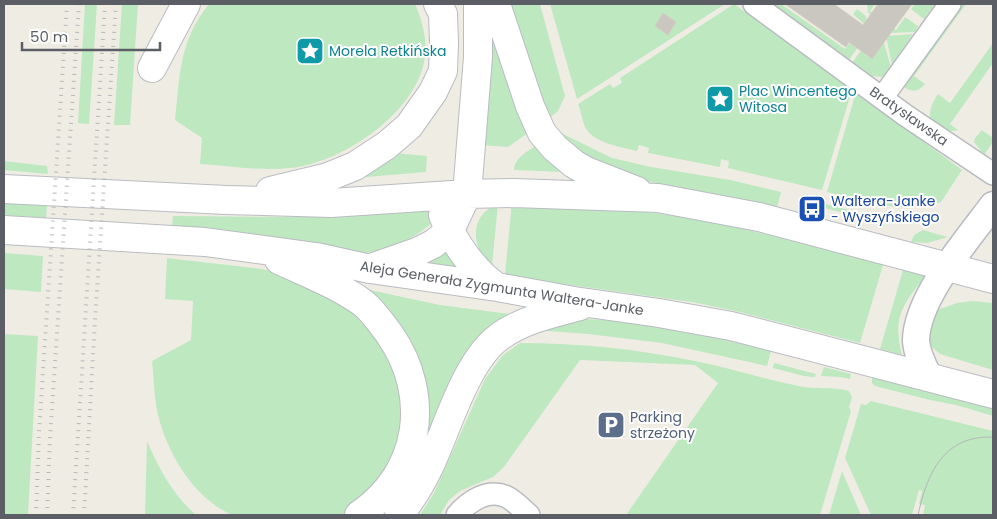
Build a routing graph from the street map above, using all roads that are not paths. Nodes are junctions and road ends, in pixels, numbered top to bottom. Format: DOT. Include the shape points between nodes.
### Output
graph roads {
  1 [pos="186,4"];
  2 [pos="438,4"];
  3 [pos="478,4"];
  4 [pos="496,4"];
  5 [pos="754,4"];
  6 [pos="950,4"];
  7 [pos="152,68"];
  8 [pos="882,98"];
  9 [pos="993,174"];
  10 [pos="4,189"];
  11 [pos="467,194"];
  12 [pos="436,195"];
  13 [pos="655,198"];
  14 [pos="226,200"];
  15 [pos="993,205"];
  16 [pos="4,230"];
  17 [pos="449,232"];
  18 [pos="257,250"];
  19 [pos="948,267"];
  20 [pos="370,268"];
  21 [pos="993,279"];
  22 [pos="497,287"];
  23 [pos="592,304"];
  24 [pos="929,377"];
  25 [pos="993,394"];
  26 [pos="359,515"];
  27 [pos="399,515"];
  28 [pos="457,515"];
  29 [pos="528,515"];
  1 -- 7 [label="main road"];
  2 -- 14 [label="main road" via="443,14 443,71 426,103 402,133 360,163 328,177"];
  3 -- 11 [label="main road" via="478,57"];
  4 -- 13 [label="main road" via="530,106 547,139 564,157 586,170"];
  5 -- 8 [label="street, Bratysławska"];
  6 -- 8 [label="street"];
  8 -- 9 [label="street, Bratysławska"];
  10 -- 14 [label="main road"];
  11 -- 12 [label="main road"];
  11 -- 13 [label="main road"];
  11 -- 17 [label="main road"];
  12 -- 14 [label="main road" via="331,203"];
  12 -- 17 [label="main road"];
  13 -- 19 [label="main road" via="759,218"];
  15 -- 19 [label="street"];
  16 -- 18 [label="main road, Aleja Generała Zygmunta Waltera-Janke" via="205,242"];
  17 -- 20 [label="main road" via="416,252"];
  17 -- 22 [label="main road" via="470,261"];
  18 -- 20 [label="main road, Aleja Generała Zygmunta Waltera-Janke"];
  18 -- 26 [label="main road" via="346,292 364,304 392,338 408,370 416,408 408,453 395,480 370,508"];
  19 -- 21 [label="main road"];
  19 -- 24 [label="street" via="926,302 917,328 919,356"];
  20 -- 22 [label="main road, Aleja Generała Zygmunta Waltera-Janke"];
  22 -- 23 [label="main road, Aleja Generała Zygmunta Waltera-Janke"];
  23 -- 24 [label="main road, Aleja Generała Zygmunta Waltera-Janke" via="723,324"];
  23 -- 27 [label="main road" via="524,323 498,337 485,351 456,403 429,468"];
  24 -- 25 [label="main road, Aleja Generała Zygmunta Waltera-Janke"];
  28 -- 29 [label="street" via="476,499 496,494 515,502"];
}
